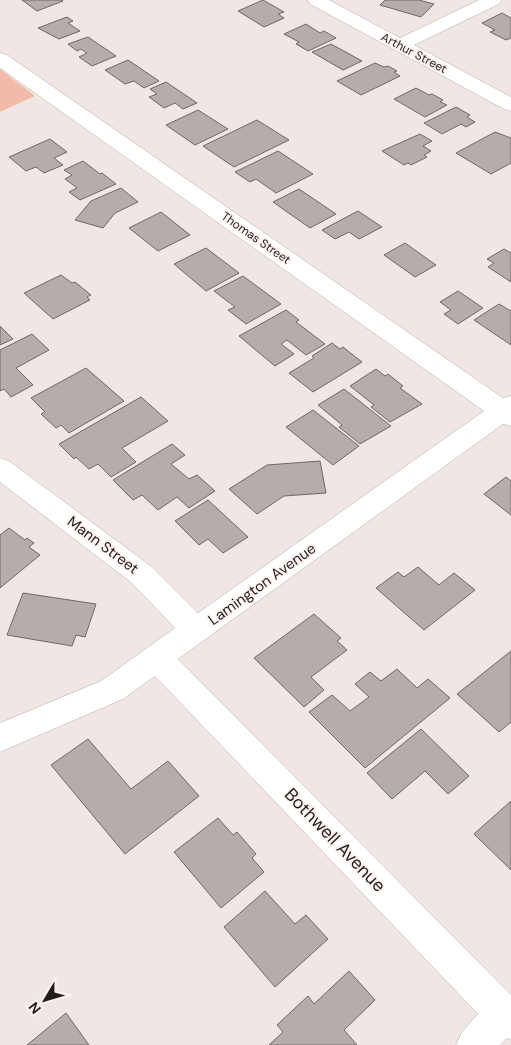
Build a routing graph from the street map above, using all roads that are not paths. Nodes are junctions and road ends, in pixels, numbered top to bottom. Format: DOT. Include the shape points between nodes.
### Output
graph roads {
  1 [pos="316,0"];
  2 [pos="493,0"];
  3 [pos="400,45"];
  4 [pos="0,59"];
  5 [pos="511,105"];
  6 [pos="508,411"];
  7 [pos="0,468"];
  8 [pos="197,631"];
  9 [pos="158,659"];
  10 [pos="0,738"];
  11 [pos="507,1018"];
  12 [pos="475,1045"];
  1 -- 3 [label="street, Arthur Street"];
  2 -- 3 [label="street"];
  3 -- 5 [label="street, Arthur Street"];
  4 -- 6 [label="street, Thomas Street"];
  6 -- 8 [label="street, Lamington Avenue"];
  7 -- 8 [label="street, Mann Street" via="142,575"];
  8 -- 9 [label="street, Lamington Avenue"];
  9 -- 10 [label="street, Lamington Avenue" via="112,690"];
  9 -- 11 [label="street, Bothwell Avenue"];
  11 -- 12 [label="street"];
}
